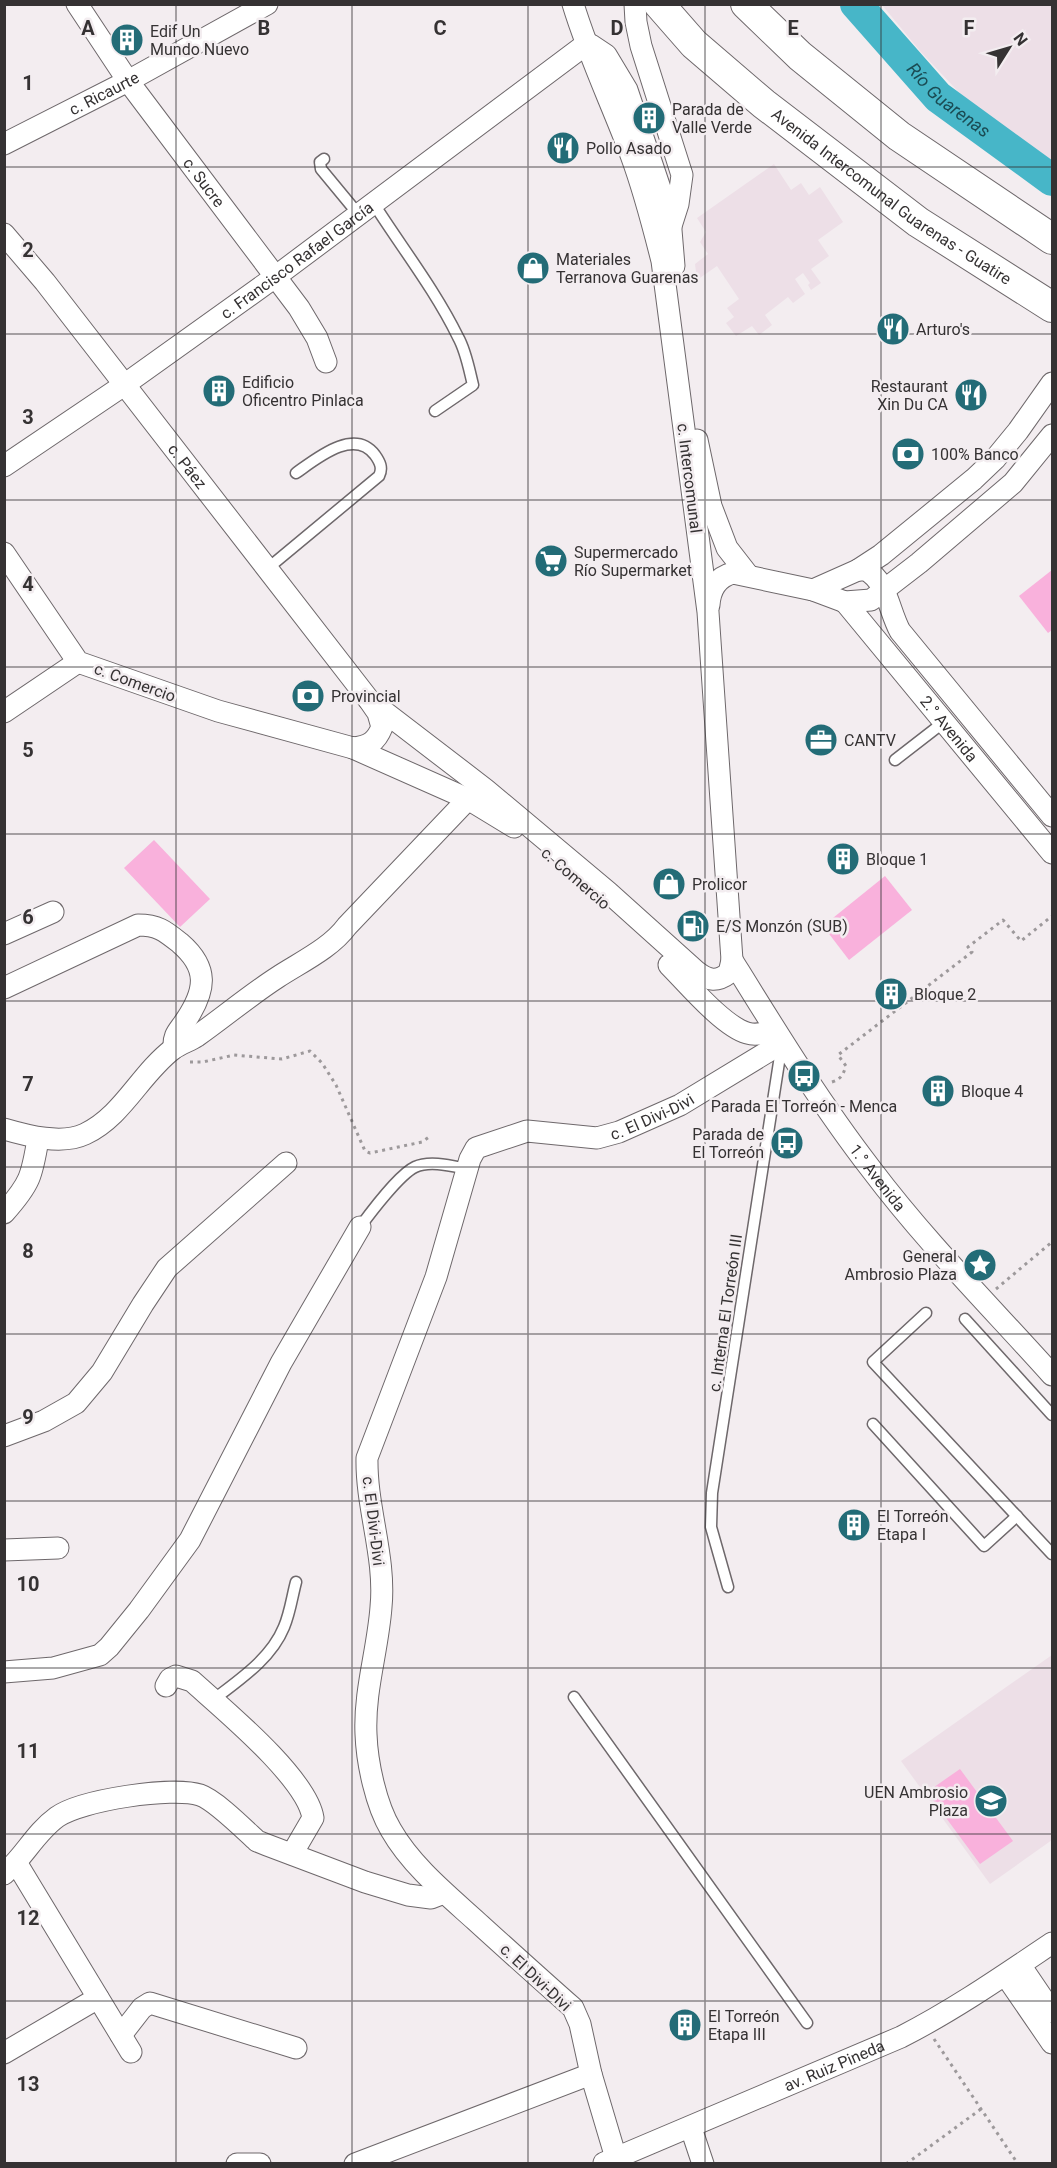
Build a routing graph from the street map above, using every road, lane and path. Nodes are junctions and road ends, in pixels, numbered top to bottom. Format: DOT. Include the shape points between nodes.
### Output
graph roads {
  1 [pos="77,4"];
  2 [pos="267,4"];
  3 [pos="573,4"];
  4 [pos="635,4"];
  5 [pos="659,4"];
  6 [pos="746,4"];
  7 [pos="585,45"];
  8 [pos="128,81"];
  9 [pos="4,144"];
  10 [pos="324,159"];
  11 [pos="366,209"];
  12 [pos="670,229"];
  13 [pos="4,234"];
  14 [pos="1053,239"];
  15 [pos="662,261"];
  16 [pos="275,277"];
  17 [pos="1053,307"];
  18 [pos="326,362"];
  19 [pos="1053,383"];
  20 [pos="124,385"];
  21 [pos="435,411"];
  22 [pos="1053,435"];
  23 [pos="4,466"];
  24 [pos="296,473"];
  25 [pos="4,553"];
  26 [pos="267,569"];
  27 [pos="858,570"];
  28 [pos="748,575"];
  29 [pos="813,590"];
  30 [pos="885,591"];
  31 [pos="844,602"];
  32 [pos="708,612"];
  33 [pos="78,662"];
  34 [pos="369,700"];
  35 [pos="4,712"];
  36 [pos="944,722"];
  37 [pos="353,748"];
  38 [pos="895,760"];
  39 [pos="468,799"];
  40 [pos="1053,816"];
  41 [pos="1053,853"];
  42 [pos="52,912"];
  43 [pos="1053,916"];
  44 [pos="4,934"];
  45 [pos="732,960"];
  46 [pos="685,980"];
  47 [pos="710,980"];
  48 [pos="4,988"];
  49 [pos="778,1036"];
  50 [pos="172,1050"];
  51 [pos="806,1078"];
  52 [pos="4,1129"];
  53 [pos="429,1137"];
  54 [pos="38,1139"];
  55 [pos="286,1163"];
  56 [pos="467,1169"];
  57 [pos="4,1213"];
  58 [pos="360,1227"];
  59 [pos="1053,1242"];
  60 [pos="983,1299"];
  61 [pos="926,1313"];
  62 [pos="965,1319"];
  63 [pos="1053,1375"];
  64 [pos="1053,1415"];
  65 [pos="873,1424"];
  66 [pos="4,1436"];
  67 [pos="1017,1516"];
  68 [pos="58,1548"];
  69 [pos="4,1550"];
  70 [pos="1053,1554"];
  71 [pos="296,1582"];
  72 [pos="728,1587"];
  73 [pos="4,1672"];
  74 [pos="166,1686"];
  75 [pos="574,1697"];
  76 [pos="213,1700"];
  77 [pos="292,1854"];
  78 [pos="11,1869"];
  79 [pos="444,1893"];
  80 [pos="1053,1943"];
  81 [pos="1013,1970"];
  82 [pos="98,1998"];
  83 [pos="1053,2012"];
  84 [pos="807,2023"];
  85 [pos="924,2025"];
  86 [pos="1053,2043"];
  87 [pos="296,2048"];
  88 [pos="4,2053"];
  89 [pos="591,2074"];
  90 [pos="981,2109"];
  91 [pos="691,2128"];
  92 [pos="610,2161"];
  93 [pos="237,2163"];
  94 [pos="260,2163"];
  95 [pos="355,2163"];
  96 [pos="703,2163"];
  97 [pos="906,2163"];
  98 [pos="1018,2163"];
  1 -- 8 [label="street, c. Sucre"];
  2 -- 8 [label="street, c. Ricaurte"];
  3 -- 7 [label="street, c. Intercomunal"];
  4 -- 12 [label="street" via="641,46 682,175"];
  5 -- 17 [label="main road, Avenida Intercomunal Guarenas - Guatire" via="694,44 764,104 918,222"];
  6 -- 14 [label="main road" via="800,56 899,136"];
  7 -- 11 [label="street, c. Francisco Rafael García"];
  7 -- 12 [label="street, c. Intercomunal" via="606,55 627,90 670,218"];
  7 -- 15 [label="street, c. Intercomunal" via="631,155"];
  8 -- 9 [label="street, c. Ricaurte"];
  8 -- 16 [label="street, c. Sucre"];
  10 -- 11 [label="lane" via="321,169"];
  11 -- 16 [label="street, c. Francisco Rafael García"];
  11 -- 21 [label="lane" via="411,259 459,338 472,385"];
  12 -- 15 [label="street"];
  12 -- 28 [label="street, c. Intercomunal" via="692,415 711,506 727,548"];
  13 -- 20 [label="street, c. Páez"];
  15 -- 32 [label="street, c. Intercomunal"];
  16 -- 18 [label="street, c. Sucre" via="309,323"];
  16 -- 20 [label="street, c. Francisco Rafael García"];
  19 -- 27 [label="street" via="995,459 889,549"];
  20 -- 23 [label="street, c. Francisco Rafael García"];
  20 -- 26 [label="street, c. Páez"];
  22 -- 30 [label="street" via="1012,483"];
  24 -- 26 [label="lane" via="328,451 345,445 369,449 382,471"];
  25 -- 33 [label="street, c. Comercio"];
  26 -- 34 [label="street, c. Páez"];
  27 -- 29 [label="street"];
  27 -- 30 [label="street" via="871,573"];
  28 -- 29 [label="street, 2.° Avenida"];
  28 -- 32 [label="street, 2.° Avenida" via="724,575 709,593"];
  29 -- 31 [label="street, 2.° Avenida"];
  30 -- 31 [label="street, 2.° Avenida" via="871,600"];
  30 -- 40 [label="street" via="900,630"];
  31 -- 36 [label="street, 2.° Avenida"];
  32 -- 45 [label="street, c. Intercomunal"];
  33 -- 35 [label="street"];
  33 -- 37 [label="street, c. Comercio" via="218,711"];
  34 -- 37 [label="street" via="382,727 374,742"];
  34 -- 47 [label="street" via="485,789"];
  36 -- 38 [label="lane"];
  36 -- 41 [label="street, 2.° Avenida"];
  37 -- 39 [label="street, c. Comercio"];
  39 -- 46 [label="street, c. Comercio" via="517,829 595,892"];
  39 -- 50 [label="street" via="339,938"];
  42 -- 44 [label="street"];
  43 -- 51 [label="path" via="1021,941 1003,920 968,947 972,952 838,1055 846,1066 838,1080"];
  45 -- 47 [label="street" via="729,973"];
  45 -- 49 [label="street, 1.° Avenida"];
  46 -- 47 [label="street"];
  46 -- 49 [label="street, c. Comercio" via="725,1021 747,1033"];
  48 -- 50 [label="street" via="138,925 152,925 189,951 203,980 186,1020 176,1032"];
  49 -- 51 [label="street, 1.° Avenida"];
  49 -- 56 [label="street, c. El Divi-Divi" via="680,1105 619,1132 597,1138 527,1131 476,1148"];
  49 -- 72 [label="lane, c. Interna El Torreón III" via="712,1492 711,1527"];
  50 -- 53 [label="path" via="180,1059 193,1062 234,1055 282,1059 310,1051 336,1085 365,1151 422,1142"];
  50 -- 54 [label="street" via="102,1123 83,1135"];
  51 -- 60 [label="street, 1.° Avenida" via="870,1169"];
  52 -- 54 [label="street"];
  54 -- 57 [label="street" via="33,1171 23,1191"];
  55 -- 66 [label="street" via="167,1268 102,1372 76,1403 44,1421"];
  56 -- 58 [label="lane" via="414,1167"];
  56 -- 79 [label="street, c. El Divi-Divi" via="436,1277 367,1458 382,1606 370,1673 366,1734 372,1778 392,1832"];
  58 -- 73 [label="street" via="281,1364 189,1540 139,1610 100,1655 53,1668"];
  59 -- 60 [label="path"];
  60 -- 63 [label="street, 1.° Avenida"];
  61 -- 67 [label="lane" via="873,1362"];
  62 -- 64 [label="lane"];
  65 -- 67 [label="lane" via="984,1546"];
  67 -- 70 [label="lane"];
  68 -- 69 [label="street"];
  71 -- 76 [label="lane" via="284,1628 267,1655"];
  74 -- 76 [label="street" via="170,1679 183,1677"];
  75 -- 84 [label="lane"];
  76 -- 77 [label="street" via="275,1758 309,1805 313,1818"];
  77 -- 78 [label="street" via="257,1841 207,1798 189,1793 124,1796 92,1802 58,1816"];
  77 -- 79 [label="street" via="408,1895 432,1898"];
  78 -- 82 [label="street"];
  79 -- 89 [label="street, c. El Divi-Divi" via="573,2008"];
  80 -- 81 [label="street, av. Ruiz Pineda"];
  81 -- 83 [label="street"];
  81 -- 85 [label="street, av. Ruiz Pineda"];
  81 -- 86 [label="street"];
  82 -- 87 [label="street" via="126,2043 142,2008 150,2003"];
  82 -- 88 [label="street"];
  85 -- 90 [label="path"];
  85 -- 91 [label="street, av. Ruiz Pineda"];
  89 -- 92 [label="street, c. El Divi-Divi"];
  89 -- 95 [label="street"];
  90 -- 97 [label="path"];
  90 -- 98 [label="path"];
  91 -- 92 [label="street, av. Ruiz Pineda"];
  91 -- 96 [label="street"];
  93 -- 94 [label="street"];
}
